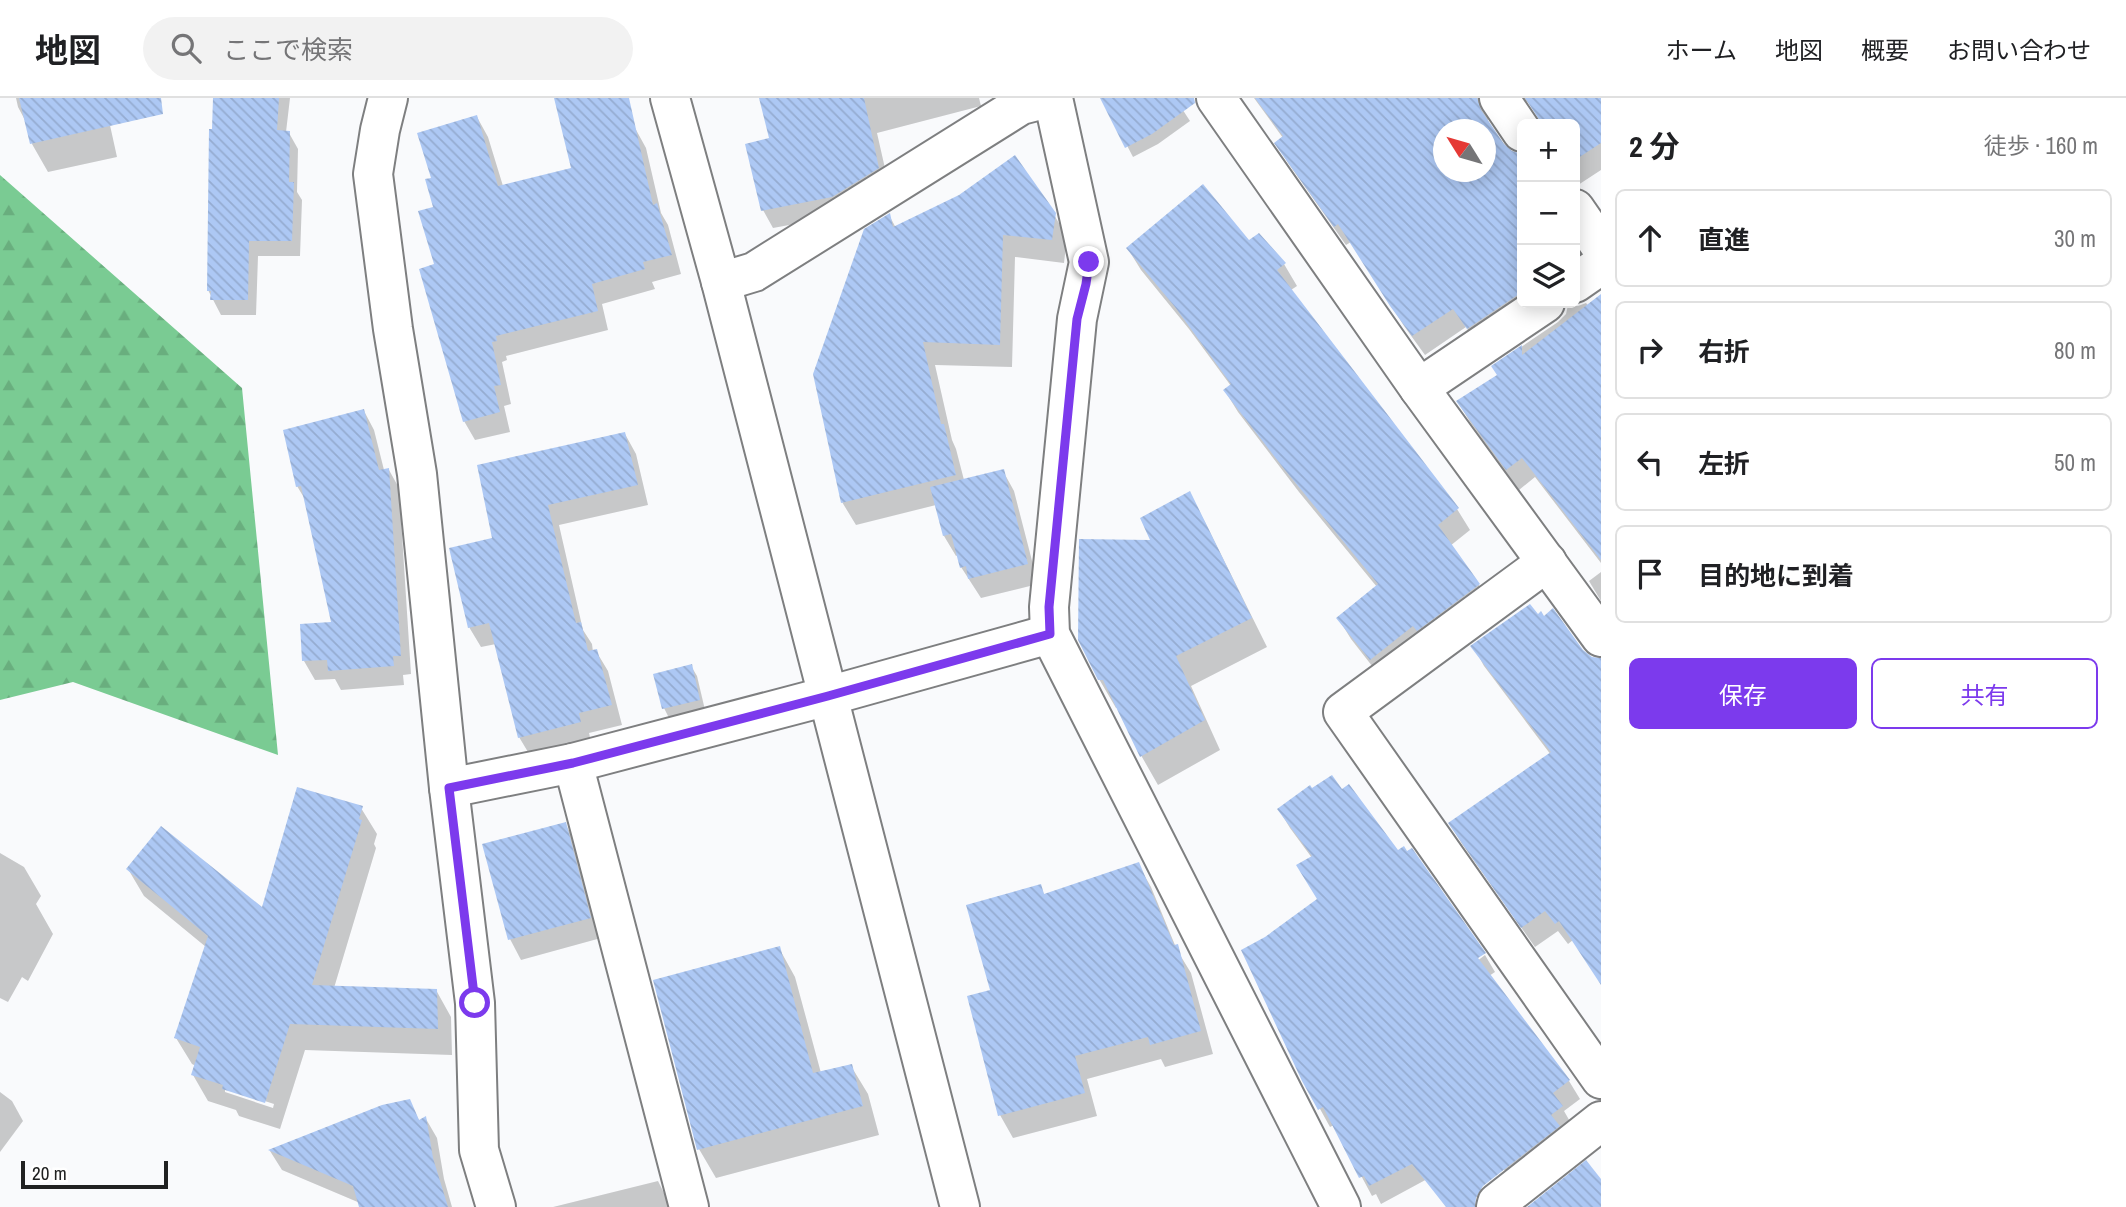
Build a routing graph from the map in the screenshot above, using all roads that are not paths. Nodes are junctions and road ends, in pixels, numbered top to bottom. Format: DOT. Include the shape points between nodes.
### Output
graph roads {
  1 [pos="388,98"];
  2 [pos="670,98"];
  3 [pos="1050,98"];
  4 [pos="1216,98"];
  5 [pos="1499,98"];
  6 [pos="1517,125"];
  7 [pos="1580,216"];
  8 [pos="1601,247"];
  9 [pos="1601,265"];
  10 [pos="1580,279"];
  11 [pos="721,282"];
  12 [pos="1538,308"];
  13 [pos="1419,388"];
  14 [pos="1547,562"];
  15 [pos="1050,634"];
  16 [pos="1601,637"];
  17 [pos="828,696"];
  18 [pos="573,763"];
  19 [pos="449,788"];
  20 [pos="1601,1079"];
  21 [pos="1601,1121"];
  22 [pos="496,1207"];
  23 [pos="689,1207"];
  24 [pos="960,1207"];
  25 [pos="1341,1207"];
  26 [pos="1496,1207"];
  1 -- 19 [label="street" via="373,174 417,474"];
  2 -- 11 [label="street"];
  3 -- 11 [label="street" via="1021,104 754,272"];
  3 -- 15 [label="street" via="1089,262 1077,319"];
  4 -- 13 [label="street"];
  5 -- 6 [label="street"];
  7 -- 8 [label="street"];
  9 -- 10 [label="street"];
  11 -- 17 [label="street"];
  12 -- 13 [label="street"];
  13 -- 14 [label="street"];
  14 -- 16 [label="street"];
  14 -- 20 [label="street" via="1343,712"];
  15 -- 17 [label="street"];
  15 -- 25 [label="street"];
  17 -- 18 [label="street"];
  17 -- 24 [label="street"];
  18 -- 19 [label="street"];
  18 -- 23 [label="street"];
  19 -- 22 [label="street" via="475,1003 479,1150"];
  21 -- 26 [label="street"];
}
